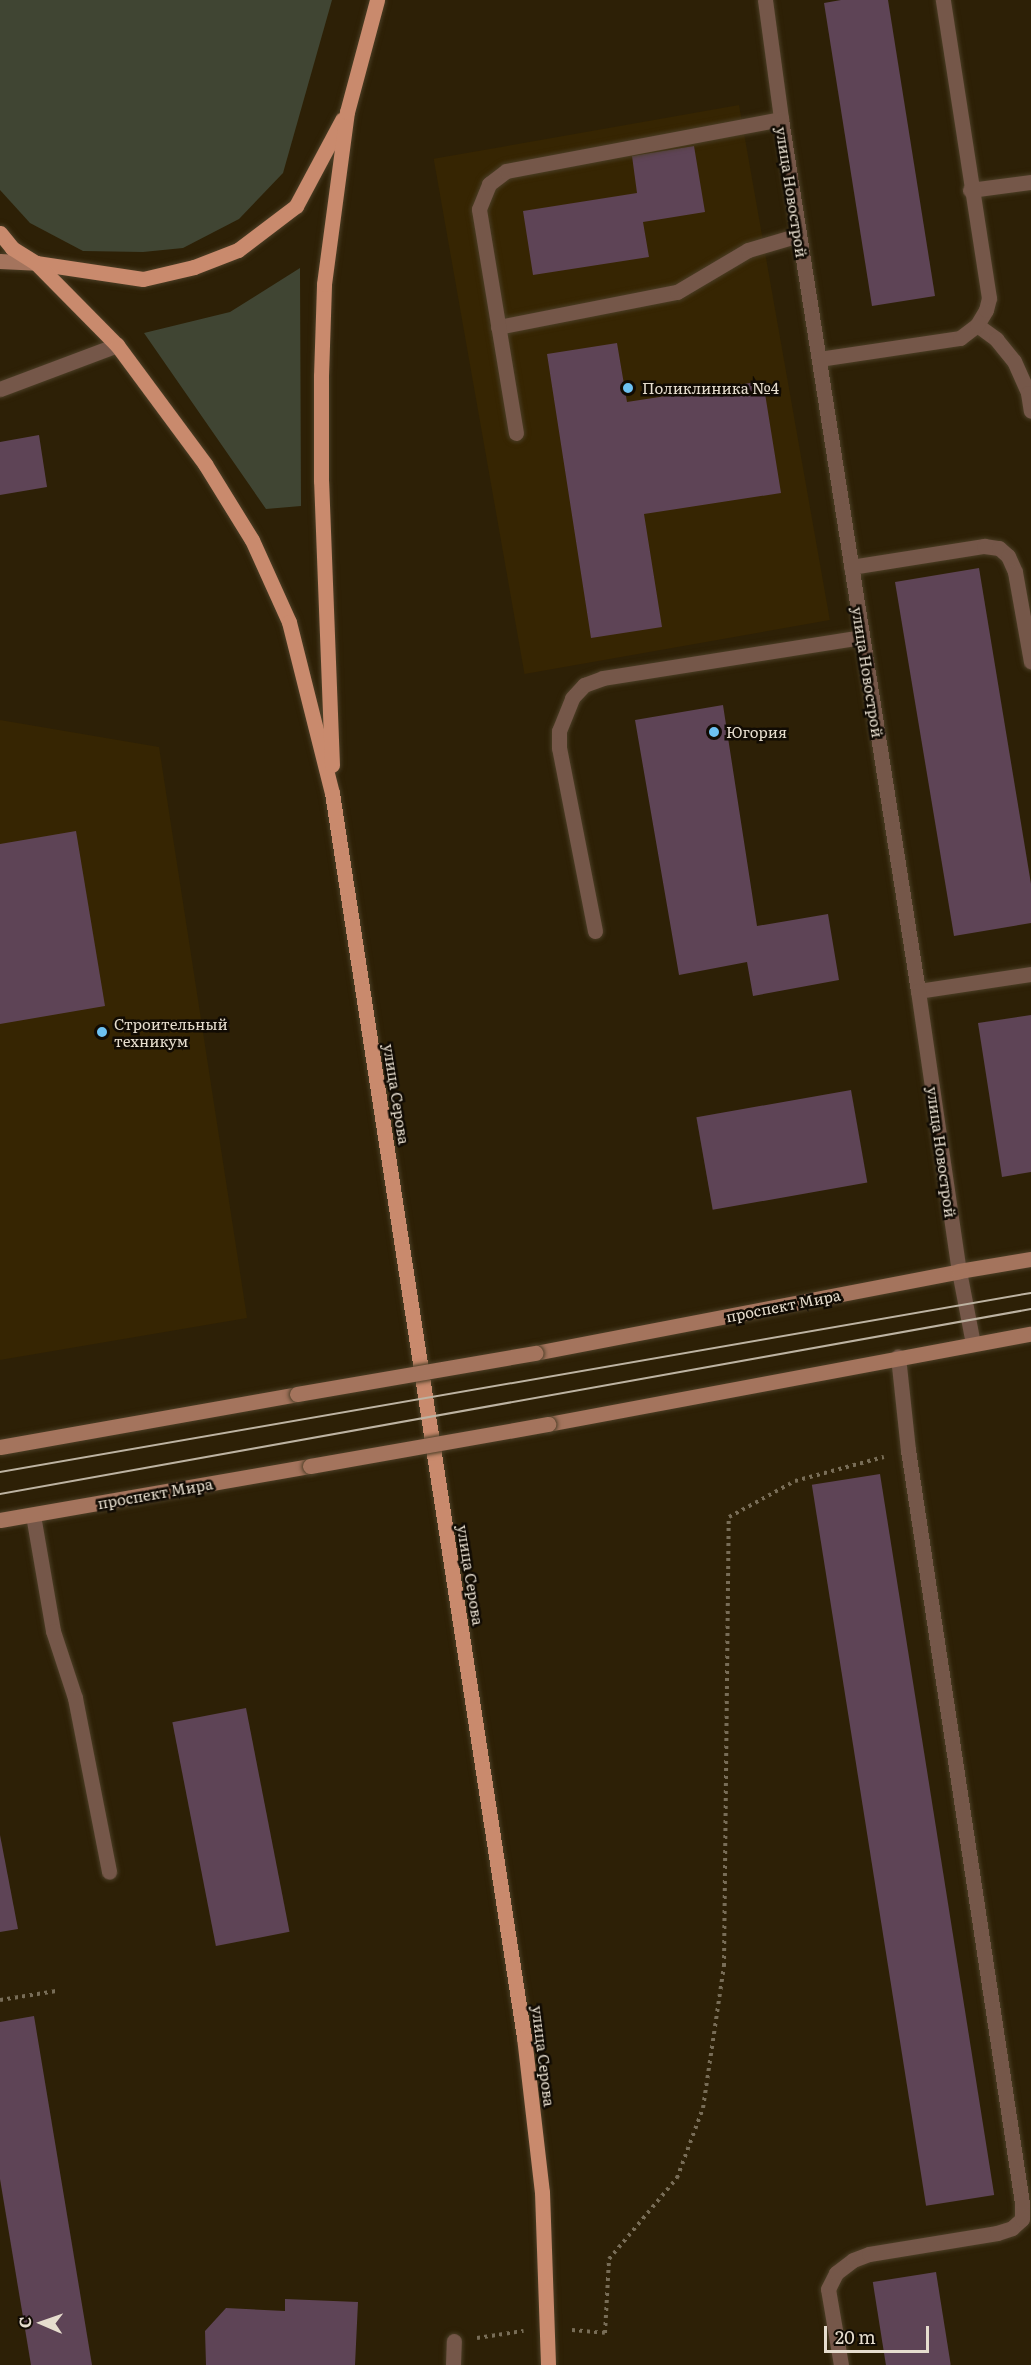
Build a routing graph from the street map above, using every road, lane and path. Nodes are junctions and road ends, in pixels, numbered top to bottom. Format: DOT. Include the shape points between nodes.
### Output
graph roads {
  1 [pos="377,0"];
  2 [pos="765,0"];
  3 [pos="943,0"];
  4 [pos="347,112"];
  5 [pos="781,119"];
  6 [pos="1031,182"];
  7 [pos="970,190"];
  8 [pos="0,233"];
  9 [pos="799,235"];
  10 [pos="0,261"];
  11 [pos="36,263"];
  12 [pos="977,325"];
  13 [pos="498,327"];
  14 [pos="117,345"];
  15 [pos="819,359"];
  16 [pos="0,389"];
  17 [pos="1031,411"];
  18 [pos="516,433"];
  19 [pos="851,567"];
  20 [pos="862,637"];
  21 [pos="1031,662"];
  22 [pos="332,793"];
  23 [pos="595,931"];
  24 [pos="1031,974"];
  25 [pos="918,991"];
  26 [pos="1031,1259"];
  27 [pos="959,1271"];
  28 [pos="1031,1334"];
  29 [pos="973,1344"];
  30 [pos="898,1358"];
  31 [pos="0,1447"];
  32 [pos="908,1450"];
  33 [pos="33,1515"];
  34 [pos="0,1520"];
  35 [pos="109,1872"];
  36 [pos="56,1991"];
  37 [pos="0,2000"];
  38 [pos="548,2328"];
  39 [pos="454,2341"];
  40 [pos="453,2365"];
  41 [pos="548,2365"];
  42 [pos="841,2365"];
  1 -- 4 [label="main road"];
  2 -- 5 [label="street, улица Новострой"];
  3 -- 7 [label="street"];
  4 -- 11 [label="main road" via="296,206 238,250 194,267 143,279"];
  4 -- 22 [label="main road" via="324,284 321,376"];
  5 -- 9 [label="street, улица Новострой"];
  5 -- 13 [label="street" via="506,171 495,177 480,200 479,209"];
  6 -- 7 [label="street"];
  7 -- 12 [label="street" via="989,298"];
  8 -- 11 [label="main road" via="12,248"];
  9 -- 13 [label="street" via="748,250 677,292"];
  9 -- 15 [label="street, улица Новострой"];
  10 -- 11 [label="main road"];
  11 -- 14 [label="main road"];
  12 -- 15 [label="street" via="960,338"];
  12 -- 17 [label="street" via="996,339 1014,361"];
  13 -- 18 [label="street"];
  14 -- 16 [label="street"];
  14 -- 22 [label="main road" via="205,464 252,540 289,622"];
  15 -- 19 [label="street, улица Новострой"];
  19 -- 20 [label="street, улица Новострой"];
  19 -- 21 [label="street" via="984,546 999,548 1016,572"];
  20 -- 23 [label="street" via="603,678 584,685 572,698 559,731 559,748"];
  20 -- 25 [label="street, улица Новострой"];
  22 -- 38 [label="main road, улица Серова" via="524,2037 542,2192"];
  24 -- 25 [label="street"];
  25 -- 27 [label="street, улица Новострой"];
  26 -- 27 [label="main road, проспект Мира"];
  27 -- 29 [label="street, улица Новострой"];
  27 -- 31 [label="main road, проспект Мира, bridge" via="535,1353"];
  28 -- 29 [label="main road"];
  29 -- 30 [label="main road"];
  30 -- 32 [label="street"];
  30 -- 33 [label="main road, проспект Мира, bridge"];
  32 -- 38 [label="path" via="795,1481 729,1517 724,1966 703,2108 677,2178 609,2259 605,2333"];
  32 -- 42 [label="street" via="1022,2219 997,2233 869,2254 836,2273 828,2289"];
  33 -- 34 [label="main road, проспект Мира"];
  33 -- 35 [label="street" via="53,1631 75,1698"];
  36 -- 37 [label="path"];
  38 -- 39 [label="path"];
  38 -- 41 [label="main road, улица Серова"];
  39 -- 40 [label="street"];
}
